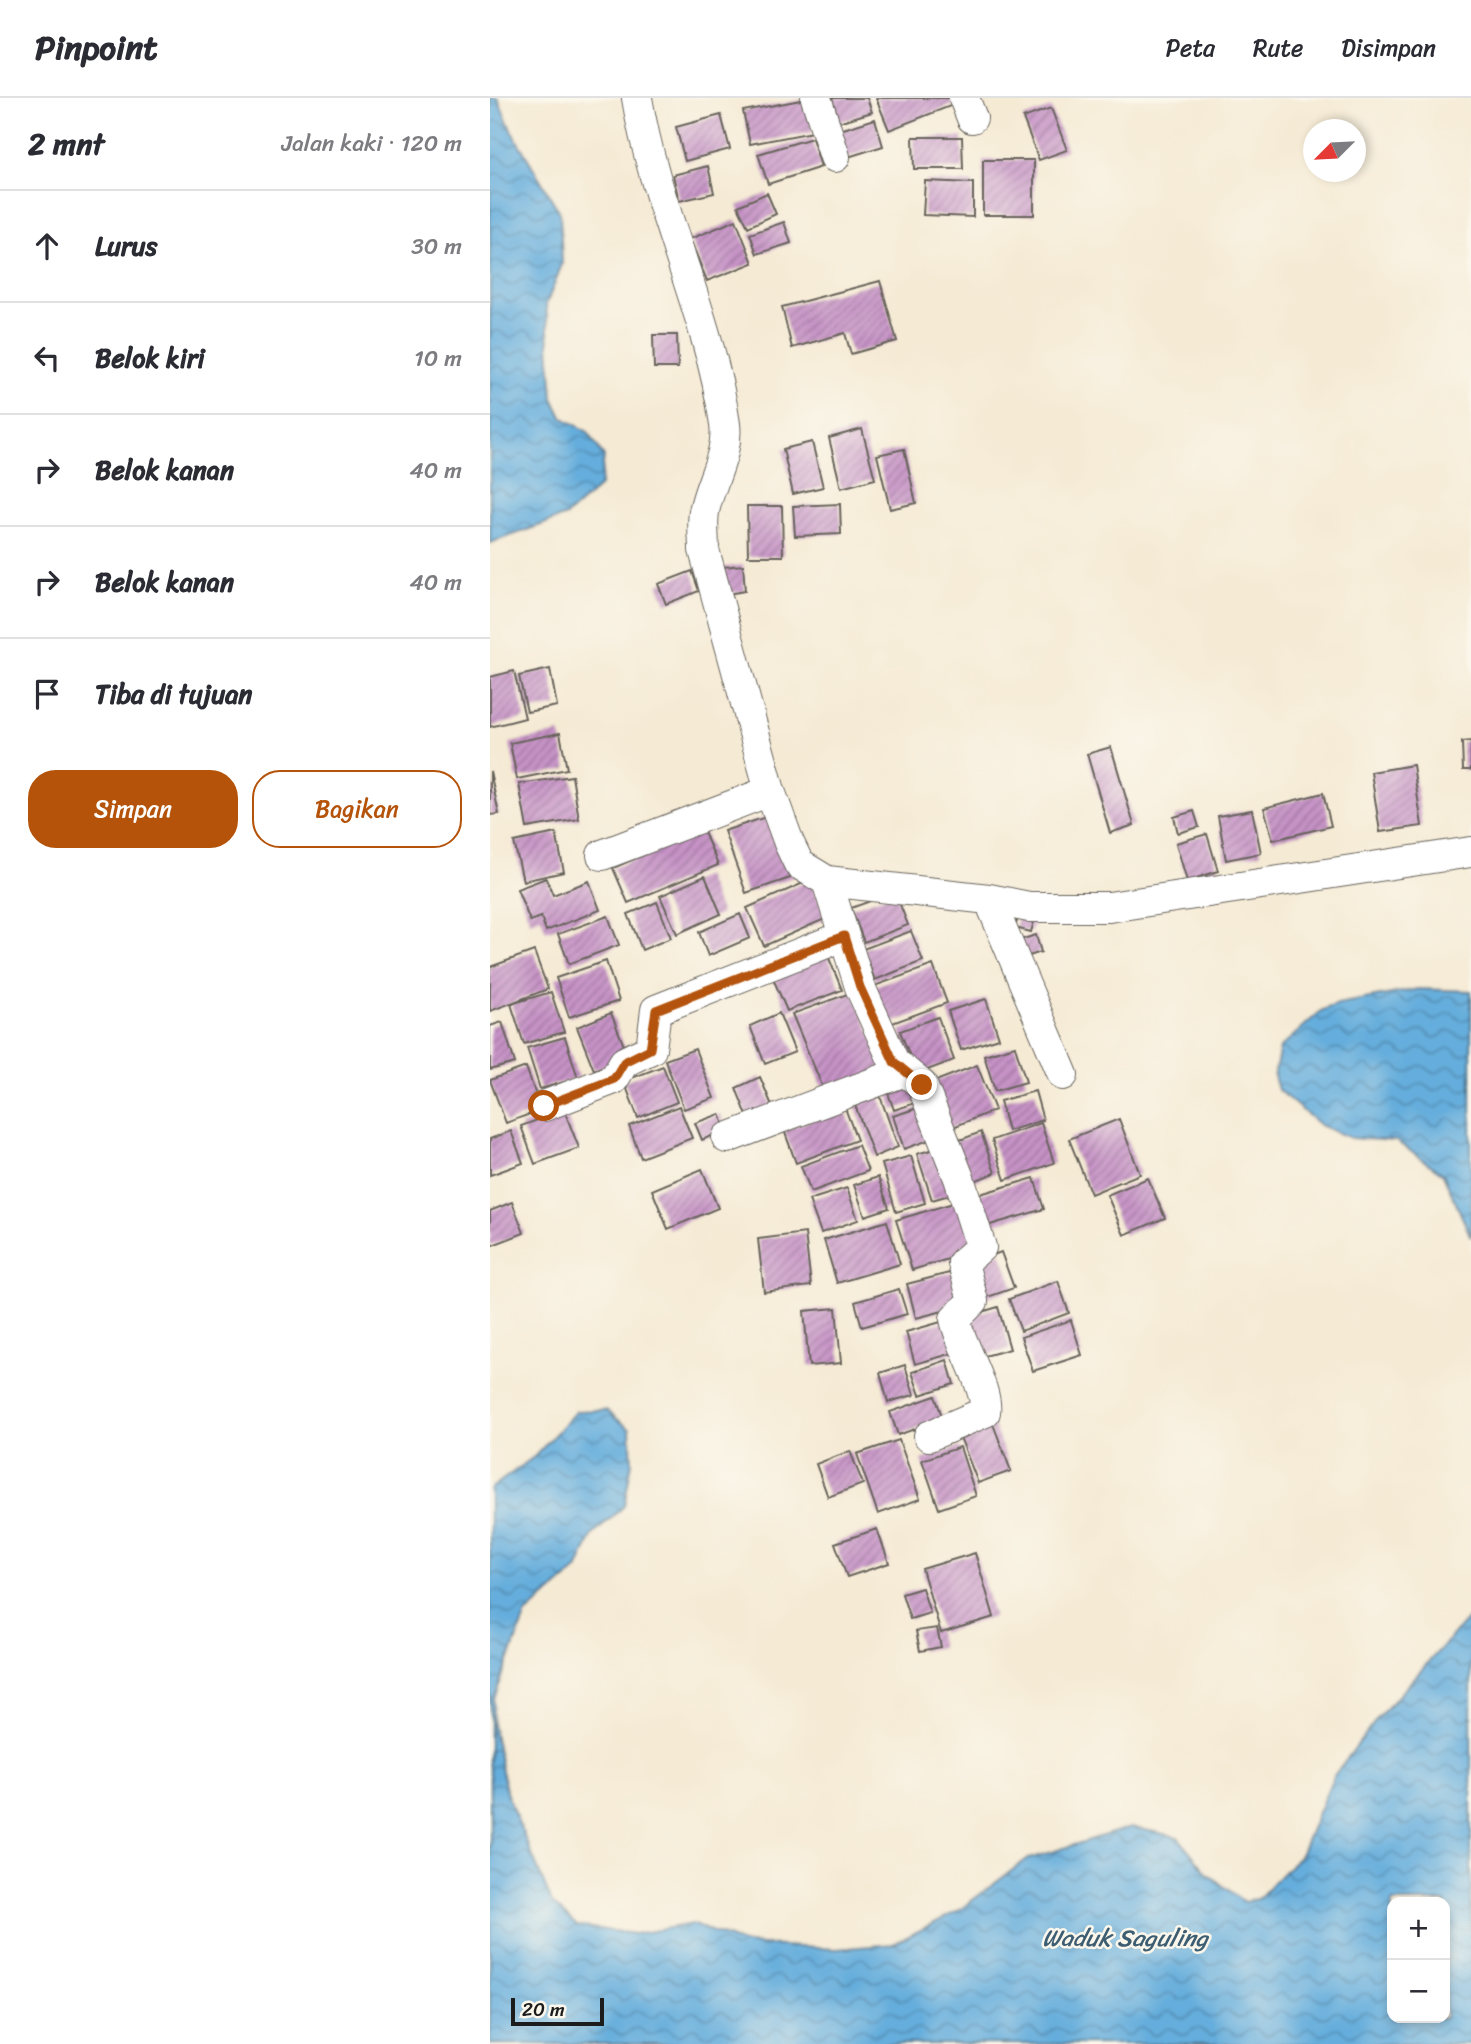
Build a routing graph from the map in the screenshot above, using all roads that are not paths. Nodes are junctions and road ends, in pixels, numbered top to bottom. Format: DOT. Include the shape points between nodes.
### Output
graph roads {
  1 [pos="637,98"];
  2 [pos="816,98"];
  3 [pos="835,156"];
  4 [pos="770,791"];
  5 [pos="1471,852"];
  6 [pos="602,855"];
  7 [pos="827,881"];
  8 [pos="989,899"];
  9 [pos="844,936"];
  10 [pos="905,1071"];
  11 [pos="1063,1075"];
  12 [pos="544,1106"];
  13 [pos="727,1138"];
  14 [pos="929,1436"];
  1 -- 4 [label="street" via="643,137 687,272 726,428 720,467 704,512 704,550"];
  2 -- 3 [label="street"];
  4 -- 6 [label="street"];
  4 -- 7 [label="street" via="799,864"];
  5 -- 8 [label="street" via="1109,907 1029,907"];
  7 -- 8 [label="street"];
  7 -- 9 [label="street"];
  8 -- 11 [label="street"];
  9 -- 10 [label="street" via="865,999 894,1062"];
  9 -- 12 [label="street" via="656,1010 650,1049 624,1062 614,1079"];
  10 -- 13 [label="street"];
  10 -- 14 [label="street" via="922,1085 981,1247 963,1263 973,1301 955,1320 985,1399 985,1412"];
}
